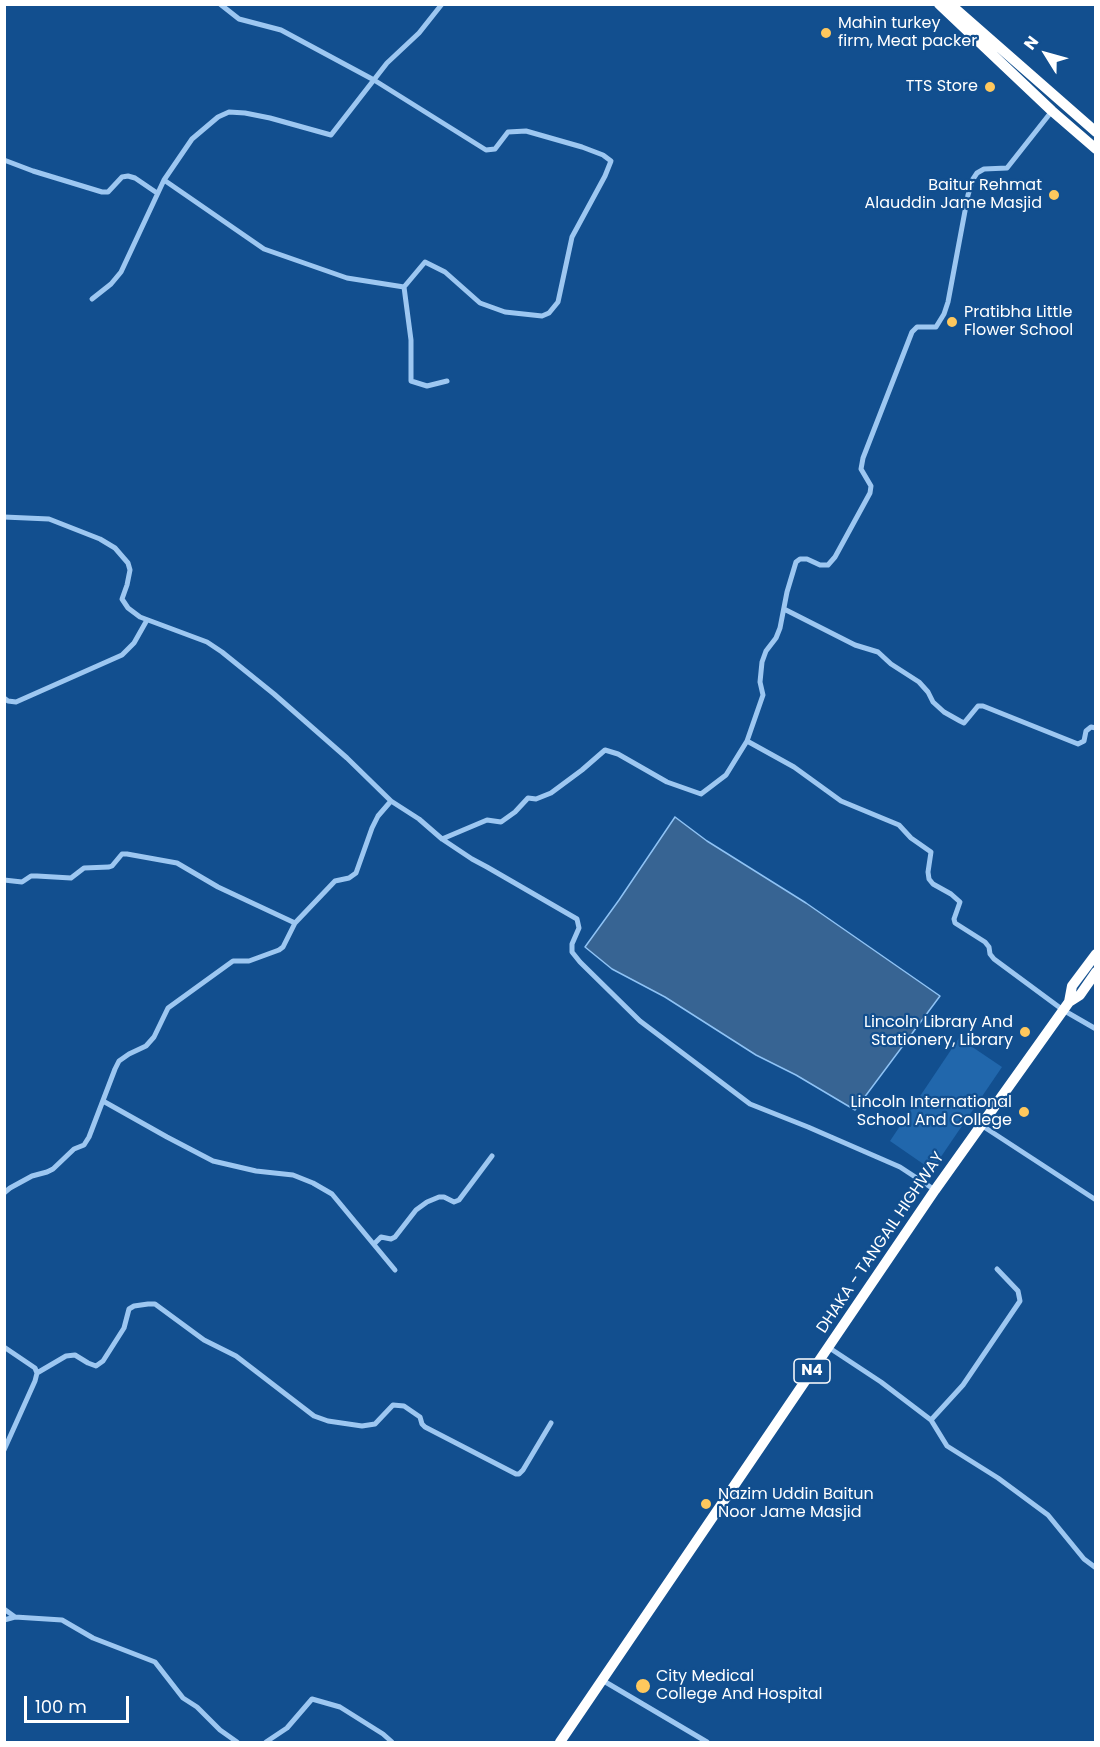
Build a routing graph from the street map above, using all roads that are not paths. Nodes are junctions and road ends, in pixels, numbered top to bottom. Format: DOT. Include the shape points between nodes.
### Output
graph roads {
  1 [pos="220,4"];
  2 [pos="442,4"];
  3 [pos="939,4"];
  4 [pos="950,4"];
  5 [pos="958,4"];
  6 [pos="374,80"];
  7 [pos="1052,111"];
  8 [pos="1095,124"];
  9 [pos="1095,132"];
  10 [pos="1095,149"];
  11 [pos="4,160"];
  12 [pos="164,180"];
  13 [pos="157,193"];
  14 [pos="404,287"];
  15 [pos="92,299"];
  16 [pos="447,381"];
  17 [pos="4,518"];
  18 [pos="784,609"];
  19 [pos="147,620"];
  20 [pos="4,698"];
  21 [pos="1095,728"];
  22 [pos="747,741"];
  23 [pos="391,801"];
  24 [pos="442,839"];
  25 [pos="4,880"];
  26 [pos="295,923"];
  27 [pos="1095,954"];
  28 [pos="1095,972"];
  29 [pos="1066,1006"];
  30 [pos="1095,1029"];
  31 [pos="103,1101"];
  32 [pos="981,1125"];
  33 [pos="492,1156"];
  34 [pos="935,1190"];
  35 [pos="4,1193"];
  36 [pos="1095,1200"];
  37 [pos="374,1244"];
  38 [pos="997,1269"];
  39 [pos="394,1270"];
  40 [pos="4,1347"];
  41 [pos="828,1347"];
  42 [pos="37,1373"];
  43 [pos="931,1420"];
  44 [pos="551,1423"];
  45 [pos="4,1450"];
  46 [pos="1095,1568"];
  47 [pos="4,1609"];
  48 [pos="15,1617"];
  49 [pos="4,1620"];
  50 [pos="602,1680"];
  51 [pos="237,1743"];
  52 [pos="266,1743"];
  53 [pos="392,1743"];
  54 [pos="560,1743"];
  55 [pos="706,1743"];
  1 -- 6 [label="street" via="239,19 280,30"];
  2 -- 6 [label="street"];
  3 -- 7 [label="highway"];
  4 -- 9 [label="highway"];
  5 -- 8 [label="highway"];
  6 -- 12 [label="street" via="331,135 245,113 229,112 218,117 192,140"];
  6 -- 14 [label="street" via="486,150 495,149 508,132 526,131 582,147 611,161 572,237 558,302 549,313 542,316 505,312 480,303 445,272 425,262"];
  7 -- 10 [label="highway"];
  7 -- 18 [label="street" via="1007,168 984,170 973,179 944,314 936,327 917,327 912,332 863,458 861,469 871,486 870,493 828,565 800,559 796,562"];
  11 -- 13 [label="street" via="102,192 108,192 128,176"];
  12 -- 13 [label="street"];
  12 -- 14 [label="street" via="264,249 347,278"];
  13 -- 15 [label="street" via="121,272"];
  14 -- 16 [label="street" via="411,340 411,381 427,386"];
  17 -- 19 [label="street" via="49,519 115,548 130,570 122,599 128,608"];
  18 -- 21 [label="street" via="855,645 878,652 919,682 944,712 964,723 978,706 983,706 1078,744 1084,741 1086,731"];
  18 -- 22 [label="street" via="776,638 762,662 763,695"];
  19 -- 20 [label="street" via="122,655 16,702"];
  19 -- 23 [label="street" via="207,642 222,652 347,758"];
  22 -- 24 [label="street" via="726,775 701,794 667,782 605,750 551,793 528,798 501,822 487,820"];
  22 -- 29 [label="street" via="794,767 841,801 899,825 931,852 929,879 960,902 955,923 985,942 994,959"];
  23 -- 24 [label="street"];
  23 -- 26 [label="street" via="372,828 356,873 335,881"];
  24 -- 34 [label="street" via="578,919 572,952 580,963 640,1021 750,1104 900,1167"];
  25 -- 26 [label="street" via="22,882 31,876 70,878 84,868 112,866 119,856 127,854 177,863"];
  26 -- 31 [label="street" via="279,950 249,961 233,961 168,1008 146,1046 119,1061"];
  27 -- 29 [label="highway, DHAKA - TANGAIL HIGHWAY / N4" via="1072,987"];
  28 -- 29 [label="highway, DHAKA - TANGAIL HIGHWAY / N4" via="1080,995"];
  29 -- 30 [label="street"];
  29 -- 32 [label="highway, DHAKA - TANGAIL HIGHWAY / N4"];
  31 -- 35 [label="street" via="84,1145 53,1169"];
  31 -- 37 [label="street" via="213,1161 293,1175 313,1183 332,1194"];
  32 -- 34 [label="highway, DHAKA - TANGAIL HIGHWAY / N4"];
  32 -- 36 [label="street"];
  33 -- 37 [label="street" via="459,1200 439,1197 427,1202 395,1237 381,1237"];
  34 -- 41 [label="highway, DHAKA - TANGAIL HIGHWAY / N4"];
  37 -- 39 [label="street"];
  38 -- 43 [label="street" via="1018,1291 1020,1301 963,1385"];
  40 -- 42 [label="street"];
  41 -- 43 [label="street"];
  41 -- 50 [label="highway, DHAKA - TANGAIL HIGHWAY / N4"];
  42 -- 44 [label="street" via="66,1356 75,1355 96,1366 124,1328 129,1309 155,1304 204,1340 236,1356 314,1416 328,1421 375,1424 393,1405 404,1406 420,1417 425,1427 516,1474 523,1470"];
  42 -- 45 [label="street"];
  43 -- 46 [label="street" via="946,1446 1048,1515"];
  47 -- 48 [label="street"];
  48 -- 49 [label="street"];
  48 -- 51 [label="street" via="62,1620 93,1638 155,1662 183,1698"];
  50 -- 54 [label="highway, DHAKA - TANGAIL HIGHWAY / N4"];
  50 -- 55 [label="street"];
  52 -- 53 [label="street" via="287,1728 312,1700 340,1707"];
}
